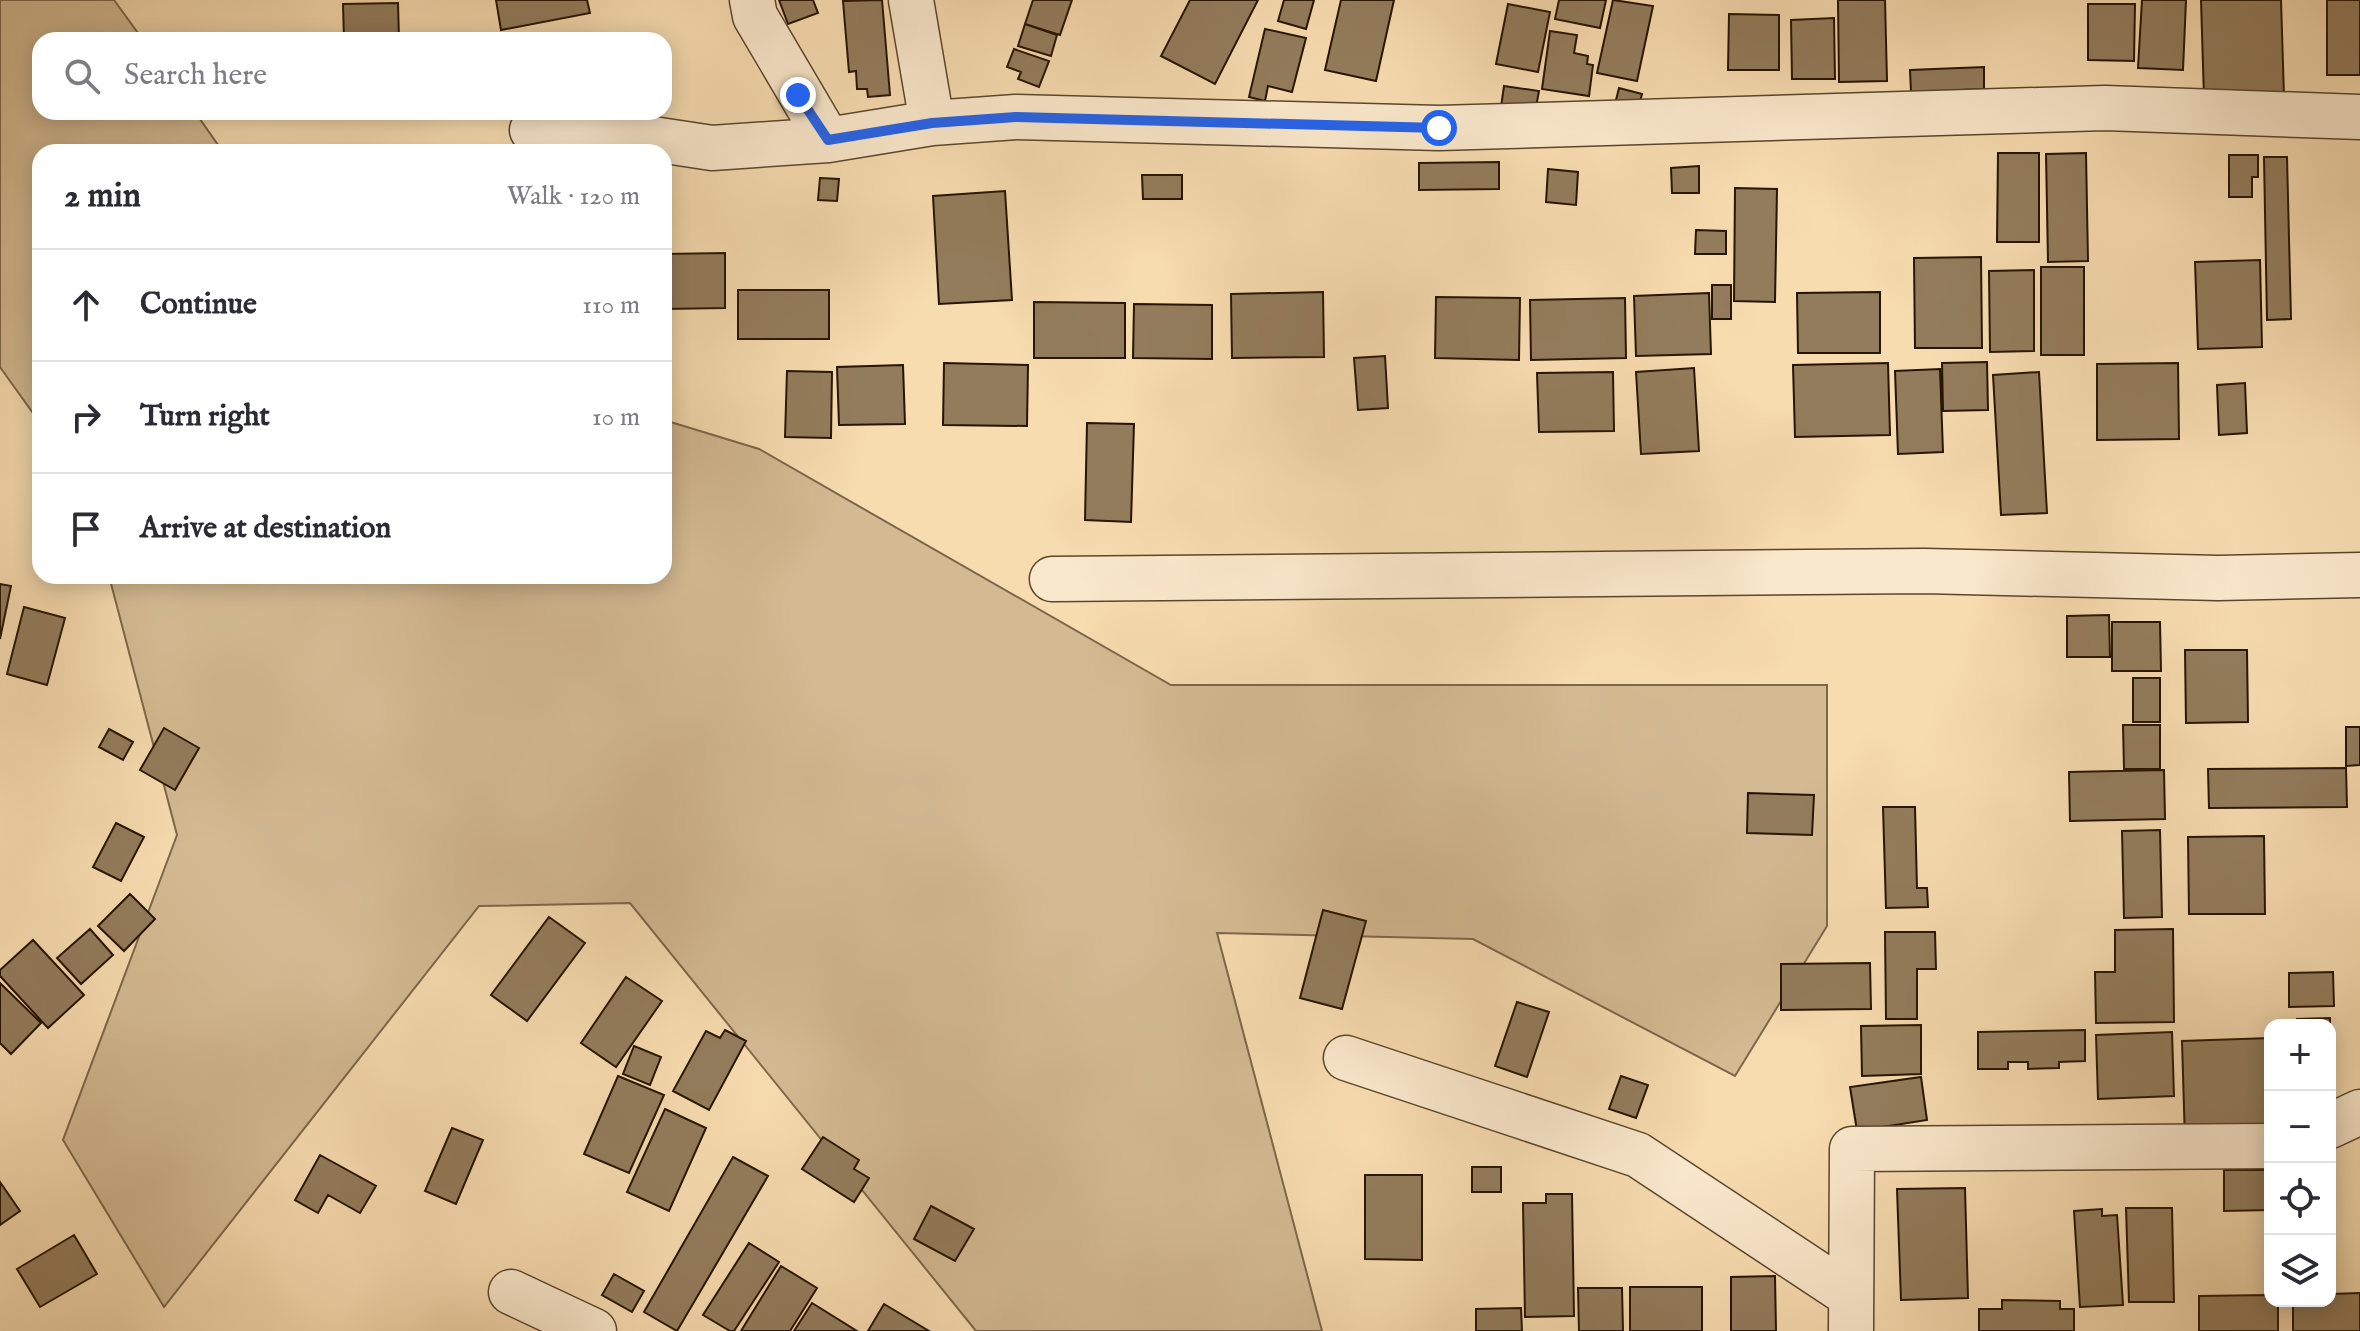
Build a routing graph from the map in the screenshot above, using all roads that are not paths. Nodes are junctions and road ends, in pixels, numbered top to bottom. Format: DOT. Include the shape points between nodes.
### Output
graph roads {
  1 [pos="752,0"];
  2 [pos="911,0"];
  3 [pos="2360,117"];
  4 [pos="932,123"];
  5 [pos="532,130"];
  6 [pos="828,140"];
  7 [pos="2360,575"];
  8 [pos="1052,579"];
  9 [pos="1346,1058"];
  10 [pos="2360,1112"];
  11 [pos="2336,1123"];
  12 [pos="2264,1146"];
  13 [pos="511,1292"];
  14 [pos="1851,1313"];
  15 [pos="594,1331"];
  1 -- 6 [label="street" via="755,16"];
  2 -- 4 [label="street"];
  3 -- 4 [label="street" via="2105,108 1439,128 1016,117"];
  4 -- 6 [label="street"];
  5 -- 6 [label="street" via="587,129 712,148"];
  7 -- 8 [label="street" via="2218,578 1908,571"];
  9 -- 14 [label="street" via="1638,1155"];
  10 -- 11 [label="street"];
  12 -- 14 [label="street" via="1852,1149"];
  13 -- 15 [label="street"];
}
